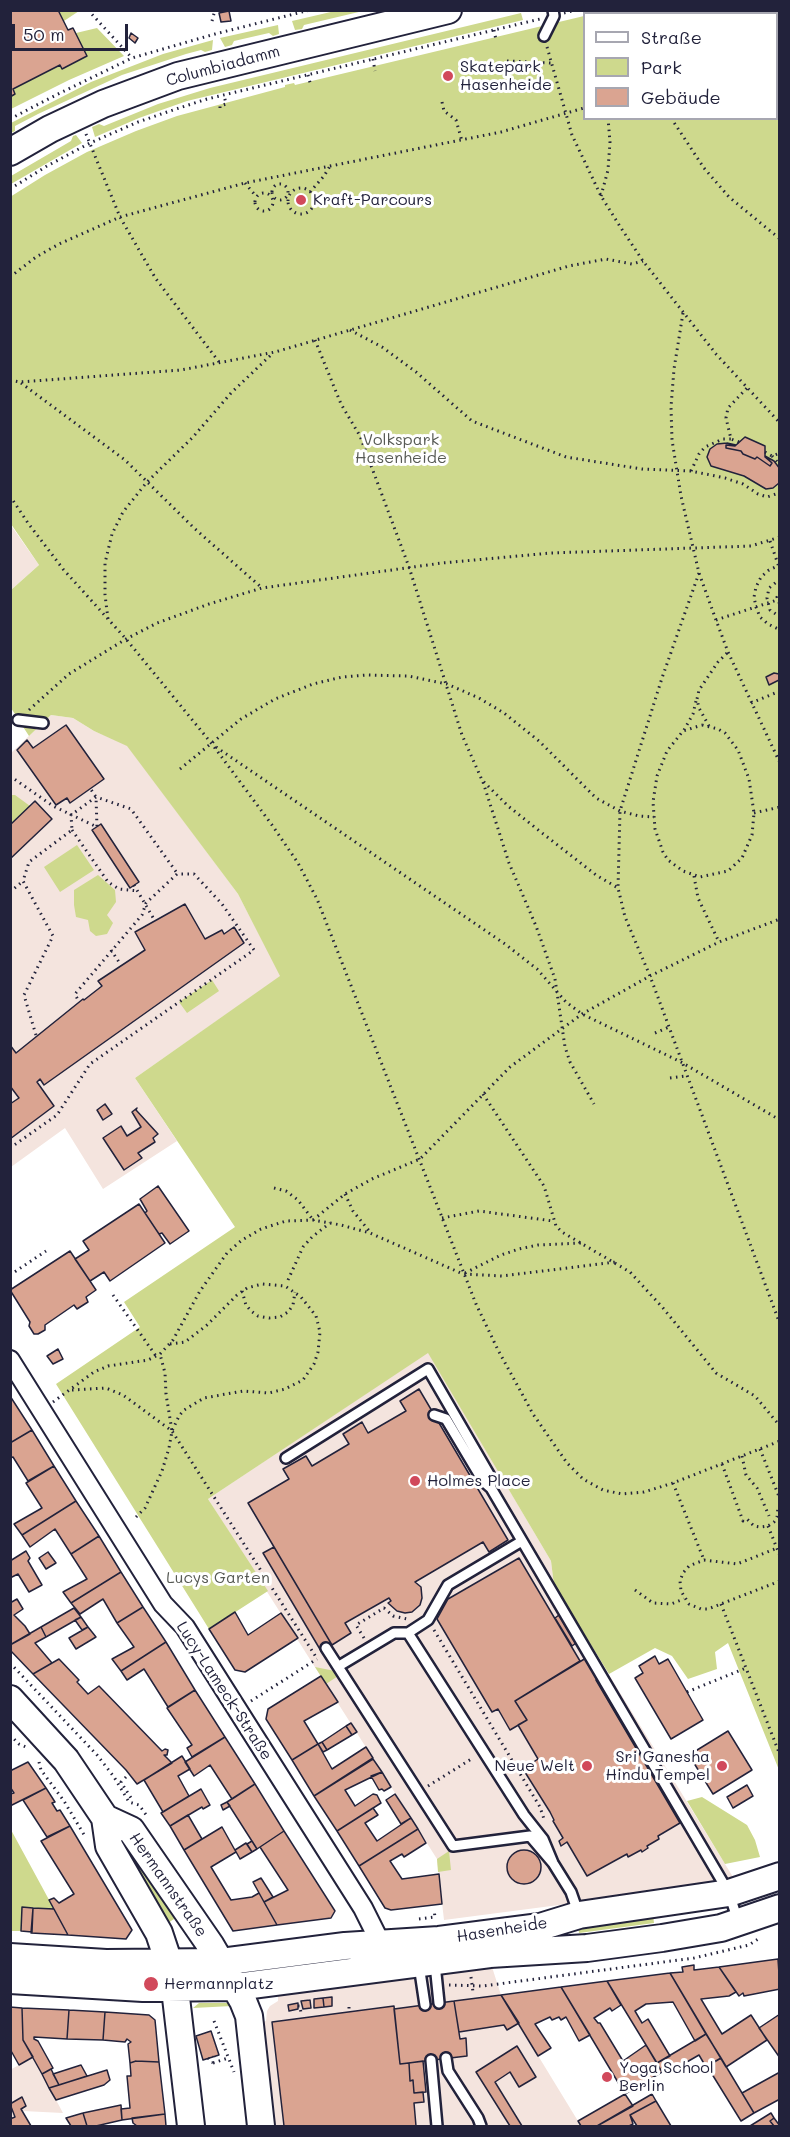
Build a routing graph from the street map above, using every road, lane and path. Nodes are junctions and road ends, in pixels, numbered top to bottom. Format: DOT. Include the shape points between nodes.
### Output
graph roads {
  1 [pos="88,10"];
  2 [pos="215,10"];
  3 [pos="310,10"];
  4 [pos="448,10"];
  5 [pos="576,10"];
  6 [pos="554,13"];
  7 [pos="541,19"];
  8 [pos="212,21"];
  9 [pos="494,30"];
  10 [pos="544,36"];
  11 [pos="496,40"];
  12 [pos="132,58"];
  13 [pos="373,59"];
  14 [pos="507,61"];
  15 [pos="551,63"];
  16 [pos="375,71"];
  17 [pos="308,75"];
  18 [pos="311,86"];
  19 [pos="224,95"];
  20 [pos="442,102"];
  21 [pos="220,108"];
  22 [pos="583,109"];
  23 [pos="565,114"];
  24 [pos="77,116"];
  25 [pos="10,119"];
  26 [pos="608,120"];
  27 [pos="672,120"];
  28 [pos="462,141"];
  29 [pos="90,143"];
  30 [pos="10,152"];
  31 [pos="330,166"];
  32 [pos="279,176"];
  33 [pos="245,183"];
  34 [pos="280,183"];
  35 [pos="10,189"];
  36 [pos="310,192"];
  37 [pos="255,195"];
  38 [pos="290,195"];
  39 [pos="272,196"];
  40 [pos="601,196"];
  41 [pos="120,217"];
  42 [pos="780,239"];
  43 [pos="643,261"];
  44 [pos="10,277"];
  45 [pos="683,313"];
  46 [pos="348,330"];
  47 [pos="315,340"];
  48 [pos="275,352"];
  49 [pos="220,363"];
  50 [pos="10,380"];
  51 [pos="20,382"];
  52 [pos="747,388"];
  53 [pos="780,423"];
  54 [pos="731,439"];
  55 [pos="739,442"];
  56 [pos="765,452"];
  57 [pos="780,453"];
  58 [pos="772,456"];
  59 [pos="780,465"];
  60 [pos="691,471"];
  61 [pos="676,472"];
  62 [pos="147,482"];
  63 [pos="779,493"];
  64 [pos="10,496"];
  65 [pos="780,537"];
  66 [pos="770,541"];
  67 [pos="692,549"];
  68 [pos="779,565"];
  69 [pos="409,567"];
  70 [pos="780,570"];
  71 [pos="699,573"];
  72 [pos="780,579"];
  73 [pos="262,588"];
  74 [pos="780,591"];
  75 [pos="777,600"];
  76 [pos="768,603"];
  77 [pos="780,605"];
  78 [pos="756,607"];
  79 [pos="780,617"];
  80 [pos="108,620"];
  81 [pos="716,620"];
  82 [pos="780,630"];
  83 [pos="126,639"];
  84 [pos="728,652"];
  85 [pos="447,684"];
  86 [pos="780,691"];
  87 [pos="697,699"];
  88 [pos="751,704"];
  89 [pos="18,720"];
  90 [pos="43,723"];
  91 [pos="709,726"];
  92 [pos="683,731"];
  93 [pos="212,744"];
  94 [pos="780,763"];
  95 [pos="180,769"];
  96 [pos="10,776"];
  97 [pos="482,780"];
  98 [pos="90,788"];
  99 [pos="96,797"];
  100 [pos="780,807"];
  101 [pos="620,811"];
  102 [pos="754,813"];
  103 [pos="71,815"];
  104 [pos="654,818"];
  105 [pos="72,830"];
  106 [pos="177,874"];
  107 [pos="694,876"];
  108 [pos="23,881"];
  109 [pos="134,885"];
  110 [pos="618,888"];
  111 [pos="138,891"];
  112 [pos="10,892"];
  113 [pos="146,903"];
  114 [pos="780,919"];
  115 [pos="155,921"];
  116 [pos="719,942"];
  117 [pos="111,950"];
  118 [pos="121,964"];
  119 [pos="650,976"];
  120 [pos="558,993"];
  121 [pos="79,1002"];
  122 [pos="582,1014"];
  123 [pos="669,1027"];
  124 [pos="562,1028"];
  125 [pos="655,1033"];
  126 [pos="36,1035"];
  127 [pos="681,1062"];
  128 [pos="687,1076"];
  129 [pos="670,1078"];
  130 [pos="483,1094"];
  131 [pos="594,1104"];
  132 [pos="780,1120"];
  133 [pos="10,1148"];
  134 [pos="420,1159"];
  135 [pos="274,1188"];
  136 [pos="345,1194"];
  137 [pos="442,1218"];
  138 [pos="313,1220"];
  139 [pos="553,1221"];
  140 [pos="330,1223"];
  141 [pos="370,1233"];
  142 [pos="582,1243"];
  143 [pos="46,1251"];
  144 [pos="616,1262"];
  145 [pos="463,1274"];
  146 [pos="10,1275"];
  147 [pos="288,1280"];
  148 [pos="242,1291"];
  149 [pos="296,1292"];
  150 [pos="114,1295"];
  151 [pos="780,1324"];
  152 [pos="170,1344"];
  153 [pos="158,1355"];
  154 [pos="10,1360"];
  155 [pos="70,1390"];
  156 [pos="42,1410"];
  157 [pos="434,1415"];
  158 [pos="780,1426"];
  159 [pos="171,1431"];
  160 [pos="780,1441"];
  161 [pos="760,1449"];
  162 [pos="742,1456"];
  163 [pos="286,1458"];
  164 [pos="722,1464"];
  165 [pos="673,1483"];
  166 [pos="491,1488"];
  167 [pos="780,1499"];
  168 [pos="780,1507"];
  169 [pos="769,1515"];
  170 [pos="136,1517"];
  171 [pos="768,1526"];
  172 [pos="522,1541"];
  173 [pos="778,1548"];
  174 [pos="780,1556"];
  175 [pos="704,1560"];
  176 [pos="780,1581"];
  177 [pos="634,1590"];
  178 [pos="684,1599"];
  179 [pos="721,1604"];
  180 [pos="414,1618"];
  181 [pos="431,1624"];
  182 [pos="356,1625"];
  183 [pos="408,1633"];
  184 [pos="326,1648"];
  185 [pos="317,1659"];
  186 [pos="10,1663"];
  187 [pos="339,1666"];
  188 [pos="746,1668"];
  189 [pos="687,1692"];
  190 [pos="10,1699"];
  191 [pos="254,1699"];
  192 [pos="484,1751"];
  193 [pos="780,1755"];
  194 [pos="126,1777"];
  195 [pos="419,1792"];
  196 [pos="105,1818"];
  197 [pos="547,1827"];
  198 [pos="553,1863"];
  199 [pos="780,1876"];
  200 [pos="729,1893"];
  201 [pos="10,1896"];
  202 [pos="676,1902"];
  203 [pos="780,1908"];
  204 [pos="434,1910"];
  205 [pos="10,1914"];
  206 [pos="579,1915"];
  207 [pos="418,1919"];
  208 [pos="744,1934"];
  209 [pos="662,1938"];
  210 [pos="384,1956"];
  211 [pos="10,1957"];
  212 [pos="221,1962"];
  213 [pos="426,1962"];
  214 [pos="169,1963"];
  215 [pos="468,1976"];
  216 [pos="10,1980"];
  217 [pos="447,1984"];
  218 [pos="472,1985"];
  219 [pos="236,1987"];
  220 [pos="175,1989"];
  221 [pos="473,1992"];
  222 [pos="439,2003"];
  223 [pos="425,2005"];
  224 [pos="298,2007"];
  225 [pos="349,2007"];
  226 [pos="349,2012"];
  227 [pos="301,2013"];
  228 [pos="214,2021"];
  229 [pos="214,2056"];
  230 [pos="208,2058"];
  231 [pos="228,2058"];
  232 [pos="446,2058"];
  233 [pos="430,2060"];
  234 [pos="213,2063"];
  235 [pos="235,2077"];
  236 [pos="481,2126"];
  237 [pos="191,2127"];
  238 [pos="261,2127"];
  239 [pos="437,2127"];
  1 -- 12 [label="path"];
  2 -- 8 [label="path"];
  3 -- 12 [label="path"];
  4 -- 24 [label="main road, Columbiadamm" via="178,76"];
  5 -- 6 [label="path"];
  6 -- 7 [label="path"];
  6 -- 10 [label="lane"];
  7 -- 9 [label="path"];
  7 -- 10 [label="path"];
  9 -- 11 [label="path"];
  9 -- 13 [label="path"];
  10 -- 15 [label="path"];
  12 -- 25 [label="path"];
  13 -- 16 [label="path"];
  13 -- 17 [label="path"];
  14 -- 15 [label="path"];
  15 -- 23 [label="path"];
  17 -- 18 [label="path"];
  17 -- 19 [label="path"];
  19 -- 21 [label="path" via="226,104"];
  19 -- 29 [label="path" via="138,122"];
  20 -- 28 [label="path" via="444,111 456,120"];
  22 -- 23 [label="path"];
  23 -- 28 [label="path"];
  23 -- 40 [label="path"];
  24 -- 29 [label="path"];
  24 -- 30 [label="main road, Columbiadamm"];
  26 -- 40 [label="path" via="608,170"];
  27 -- 42 [label="path" via="729,197"];
  28 -- 31 [label="path"];
  29 -- 35 [label="path"];
  29 -- 41 [label="path"];
  31 -- 32 [label="path"];
  31 -- 36 [label="path"];
  32 -- 33 [label="path"];
  32 -- 34 [label="path"];
  33 -- 37 [label="path"];
  33 -- 41 [label="path"];
  34 -- 38 [label="path"];
  34 -- 39 [label="path" via="272,190"];
  36 -- 38 [label="path" via="297,189"];
  36 -- 38 [label="path" via="313,205 301,214 291,208"];
  37 -- 39 [label="path" via="265,192"];
  37 -- 39 [label="path" via="255,205 263,211 272,206"];
  38 -- 39 [label="path" via="282,200"];
  40 -- 43 [label="path"];
  41 -- 44 [label="path" via="36,256"];
  41 -- 49 [label="path" via="156,279"];
  43 -- 45 [label="path"];
  43 -- 46 [label="path" via="632,264 606,259 569,266"];
  45 -- 52 [label="path"];
  45 -- 61 [label="path" via="671,407"];
  46 -- 47 [label="path"];
  46 -- 61 [label="path" via="408,366 472,421 566,457"];
  47 -- 48 [label="path"];
  47 -- 69 [label="path" via="341,404 360,436"];
  48 -- 49 [label="path"];
  48 -- 62 [label="path"];
  49 -- 51 [label="path" via="180,370"];
  50 -- 51 [label="path"];
  51 -- 62 [label="path" via="125,460"];
  52 -- 53 [label="path"];
  52 -- 54 [label="path" via="728,408"];
  54 -- 55 [label="path"];
  54 -- 60 [label="path" via="705,447"];
  56 -- 58 [label="path"];
  57 -- 58 [label="path"];
  58 -- 59 [label="path"];
  60 -- 61 [label="path"];
  60 -- 63 [label="path" via="734,481 767,497"];
  61 -- 67 [label="path"];
  62 -- 73 [label="path"];
  62 -- 80 [label="path" via="123,512 112,534 105,563"];
  64 -- 80 [label="path" via="63,569"];
  65 -- 66 [label="path"];
  66 -- 67 [label="path" via="751,546"];
  66 -- 68 [label="path"];
  67 -- 69 [label="path" via="550,553"];
  67 -- 71 [label="path"];
  68 -- 70 [label="path"];
  68 -- 78 [label="path" via="761,577 756,587"];
  69 -- 73 [label="path"];
  69 -- 85 [label="path"];
  71 -- 81 [label="path"];
  71 -- 101 [label="path"];
  72 -- 76 [label="path" via="769,588"];
  73 -- 83 [label="path" via="178,616"];
  74 -- 75 [label="path"];
  75 -- 76 [label="path"];
  75 -- 77 [label="path"];
  76 -- 78 [label="path"];
  76 -- 79 [label="path" via="770,610"];
  78 -- 81 [label="path"];
  78 -- 82 [label="path" via="760,617"];
  80 -- 83 [label="path"];
  81 -- 84 [label="path"];
  83 -- 89 [label="path" via="69,674"];
  83 -- 93 [label="path"];
  84 -- 87 [label="path" via="708,675"];
  84 -- 88 [label="path"];
  85 -- 93 [label="path" via="408,676 367,675 313,684 274,699 241,719"];
  85 -- 97 [label="path" via="462,735"];
  85 -- 101 [label="path" via="504,713 539,741 596,798"];
  86 -- 88 [label="path"];
  87 -- 91 [label="path"];
  87 -- 92 [label="path"];
  88 -- 94 [label="path"];
  89 -- 90 [label="lane"];
  91 -- 92 [label="path"];
  91 -- 102 [label="path" via="725,733 738,750 749,779"];
  92 -- 104 [label="path" via="662,762 655,789"];
  93 -- 95 [label="path"];
  93 -- 120 [label="path" via="505,944 537,969"];
  93 -- 134 [label="path" via="298,863 317,899"];
  96 -- 103 [label="path"];
  97 -- 110 [label="path" via="508,806"];
  97 -- 120 [label="path"];
  98 -- 99 [label="path"];
  99 -- 103 [label="path"];
  99 -- 103 [label="path" via="97,827"];
  99 -- 106 [label="path" via="131,808"];
  100 -- 102 [label="path"];
  101 -- 104 [label="path"];
  101 -- 110 [label="path"];
  102 -- 107 [label="path" via="748,847 736,865 718,874"];
  103 -- 105 [label="path"];
  104 -- 107 [label="path" via="663,852 675,866"];
  105 -- 108 [label="path" via="29,862"];
  105 -- 111 [label="path" via="108,882 119,889"];
  106 -- 113 [label="path"];
  106 -- 133 [label="path" via="194,874 222,904 254,950 90,1065 57,1115"];
  107 -- 116 [label="path" via="698,898"];
  108 -- 112 [label="path"];
  108 -- 126 [label="path" via="53,936 24,994"];
  109 -- 111 [label="path"];
  110 -- 119 [label="path"];
  111 -- 113 [label="path"];
  113 -- 115 [label="path"];
  113 -- 117 [label="path" via="142,915"];
  114 -- 116 [label="path"];
  116 -- 119 [label="path"];
  117 -- 118 [label="path"];
  117 -- 121 [label="path" via="75,994"];
  119 -- 122 [label="path"];
  119 -- 123 [label="path"];
  120 -- 122 [label="path"];
  120 -- 124 [label="path"];
  122 -- 124 [label="path"];
  122 -- 127 [label="path"];
  123 -- 125 [label="path"];
  123 -- 127 [label="path"];
  124 -- 130 [label="path" via="510,1067"];
  124 -- 131 [label="path" via="570,1062"];
  127 -- 128 [label="path"];
  127 -- 132 [label="path"];
  128 -- 129 [label="path"];
  128 -- 151 [label="path"];
  130 -- 134 [label="path"];
  130 -- 139 [label="path" via="544,1186"];
  134 -- 136 [label="path"];
  134 -- 137 [label="path"];
  135 -- 138 [label="path" via="298,1200"];
  136 -- 138 [label="path"];
  136 -- 141 [label="path" via="352,1211"];
  137 -- 139 [label="path" via="479,1211"];
  137 -- 145 [label="path"];
  138 -- 140 [label="path"];
  138 -- 152 [label="path" via="286,1221 261,1229 226,1253"];
  139 -- 142 [label="path" via="562,1232"];
  140 -- 141 [label="path"];
  140 -- 147 [label="path" via="303,1247"];
  141 -- 145 [label="path"];
  142 -- 144 [label="path"];
  142 -- 145 [label="path" via="519,1249"];
  143 -- 146 [label="path"];
  144 -- 145 [label="path" via="502,1276"];
  144 -- 158 [label="path" via="644,1287 716,1372 755,1396"];
  145 -- 165 [label="path" via="533,1414 567,1463 603,1490 622,1494"];
  148 -- 149 [label="path" via="270,1283"];
  148 -- 149 [label="path" via="251,1311 269,1318 288,1312"];
  148 -- 152 [label="path" via="185,1342"];
  149 -- 159 [label="path" via="311,1307 320,1332 314,1364 303,1380 269,1393 243,1391 204,1398 184,1410"];
  150 -- 153 [label="path"];
  152 -- 153 [label="path"];
  153 -- 155 [label="path" via="101,1369"];
  153 -- 159 [label="path" via="165,1373"];
  154 -- 156 [label="street, Lucy-Lameck-Straße"];
  155 -- 156 [label="path"];
  155 -- 159 [label="path" via="106,1388 123,1395"];
  156 -- 210 [label="street, Lucy-Lameck-Straße" via="363,1908"];
  157 -- 166 [label="lane" via="446,1419"];
  159 -- 170 [label="path" via="162,1471 145,1508"];
  159 -- 185 [label="path"];
  160 -- 161 [label="path"];
  161 -- 162 [label="path"];
  161 -- 167 [label="path"];
  162 -- 164 [label="path"];
  162 -- 169 [label="path" via="746,1475 757,1488"];
  163 -- 166 [label="lane" via="428,1369 490,1476"];
  164 -- 165 [label="path"];
  164 -- 171 [label="path" via="743,1521"];
  165 -- 175 [label="path"];
  166 -- 172 [label="lane"];
  168 -- 171 [label="path" via="777,1518"];
  171 -- 173 [label="path"];
  172 -- 183 [label="lane" via="448,1585 428,1620"];
  172 -- 200 [label="lane"];
  173 -- 174 [label="path"];
  173 -- 175 [label="path" via="737,1564"];
  175 -- 178 [label="path" via="683,1573 680,1581"];
  176 -- 179 [label="path"];
  177 -- 178 [label="path" via="653,1603 671,1604"];
  178 -- 179 [label="path" via="701,1610"];
  179 -- 188 [label="path"];
  180 -- 182 [label="path" via="398,1618 384,1608"];
  181 -- 197 [label="path" via="540,1807"];
  183 -- 187 [label="lane" via="394,1633"];
  183 -- 192 [label="lane"];
  184 -- 187 [label="lane"];
  185 -- 187 [label="path"];
  185 -- 191 [label="path"];
  186 -- 194 [label="path" via="91,1748 130,1800 121,1782"];
  187 -- 195 [label="lane"];
  188 -- 189 [label="path"];
  188 -- 193 [label="path"];
  190 -- 196 [label="main road, Hermannstraße" via="66,1760"];
  192 -- 195 [label="path"];
  192 -- 198 [label="lane" via="543,1839"];
  195 -- 198 [label="lane" via="453,1846 530,1836"];
  196 -- 212 [label="main road, Hermannstraße" via="131,1830"];
  196 -- 214 [label="main road, Hermannstraße" via="109,1845 153,1921"];
  198 -- 206 [label="lane" via="571,1892"];
  199 -- 200 [label="main road, Hasenheide"];
  200 -- 202 [label="main road, Hasenheide"];
  200 -- 208 [label="lane"];
  201 -- 205 [label="path"];
  202 -- 206 [label="main road, Hasenheide"];
  202 -- 209 [label="main road" via="676,1919"];
  203 -- 208 [label="main road, Hasenheide"];
  204 -- 207 [label="path" via="435,1917"];
  206 -- 210 [label="main road, Hasenheide" via="540,1927 438,1940"];
  208 -- 209 [label="main road, Hasenheide"];
  208 -- 218 [label="path" via="694,1958"];
  209 -- 213 [label="main road, Hasenheide"];
  210 -- 212 [label="main road, Hasenheide" via="345,1946"];
  210 -- 213 [label="main road, Hasenheide"];
  210 -- 219 [label="main road, Hasenheide"];
  211 -- 214 [label="main road"];
  212 -- 214 [label="main road"];
  212 -- 219 [label="main road"];
  213 -- 222 [label="lane"];
  213 -- 223 [label="lane"];
  214 -- 220 [label="main road"];
  215 -- 218 [label="path" via="471,1975"];
  216 -- 220 [label="main road"];
  217 -- 218 [label="path"];
  218 -- 221 [label="path"];
  219 -- 220 [label="main road"];
  219 -- 238 [label="main road" via="249,2016"];
  220 -- 237 [label="main road"];
  224 -- 227 [label="path"];
  225 -- 226 [label="path"];
  228 -- 231 [label="path"];
  229 -- 234 [label="path"];
  230 -- 234 [label="path"];
  231 -- 234 [label="path"];
  231 -- 235 [label="path"];
  232 -- 236 [label="lane" via="448,2071"];
  233 -- 239 [label="lane"];
}
